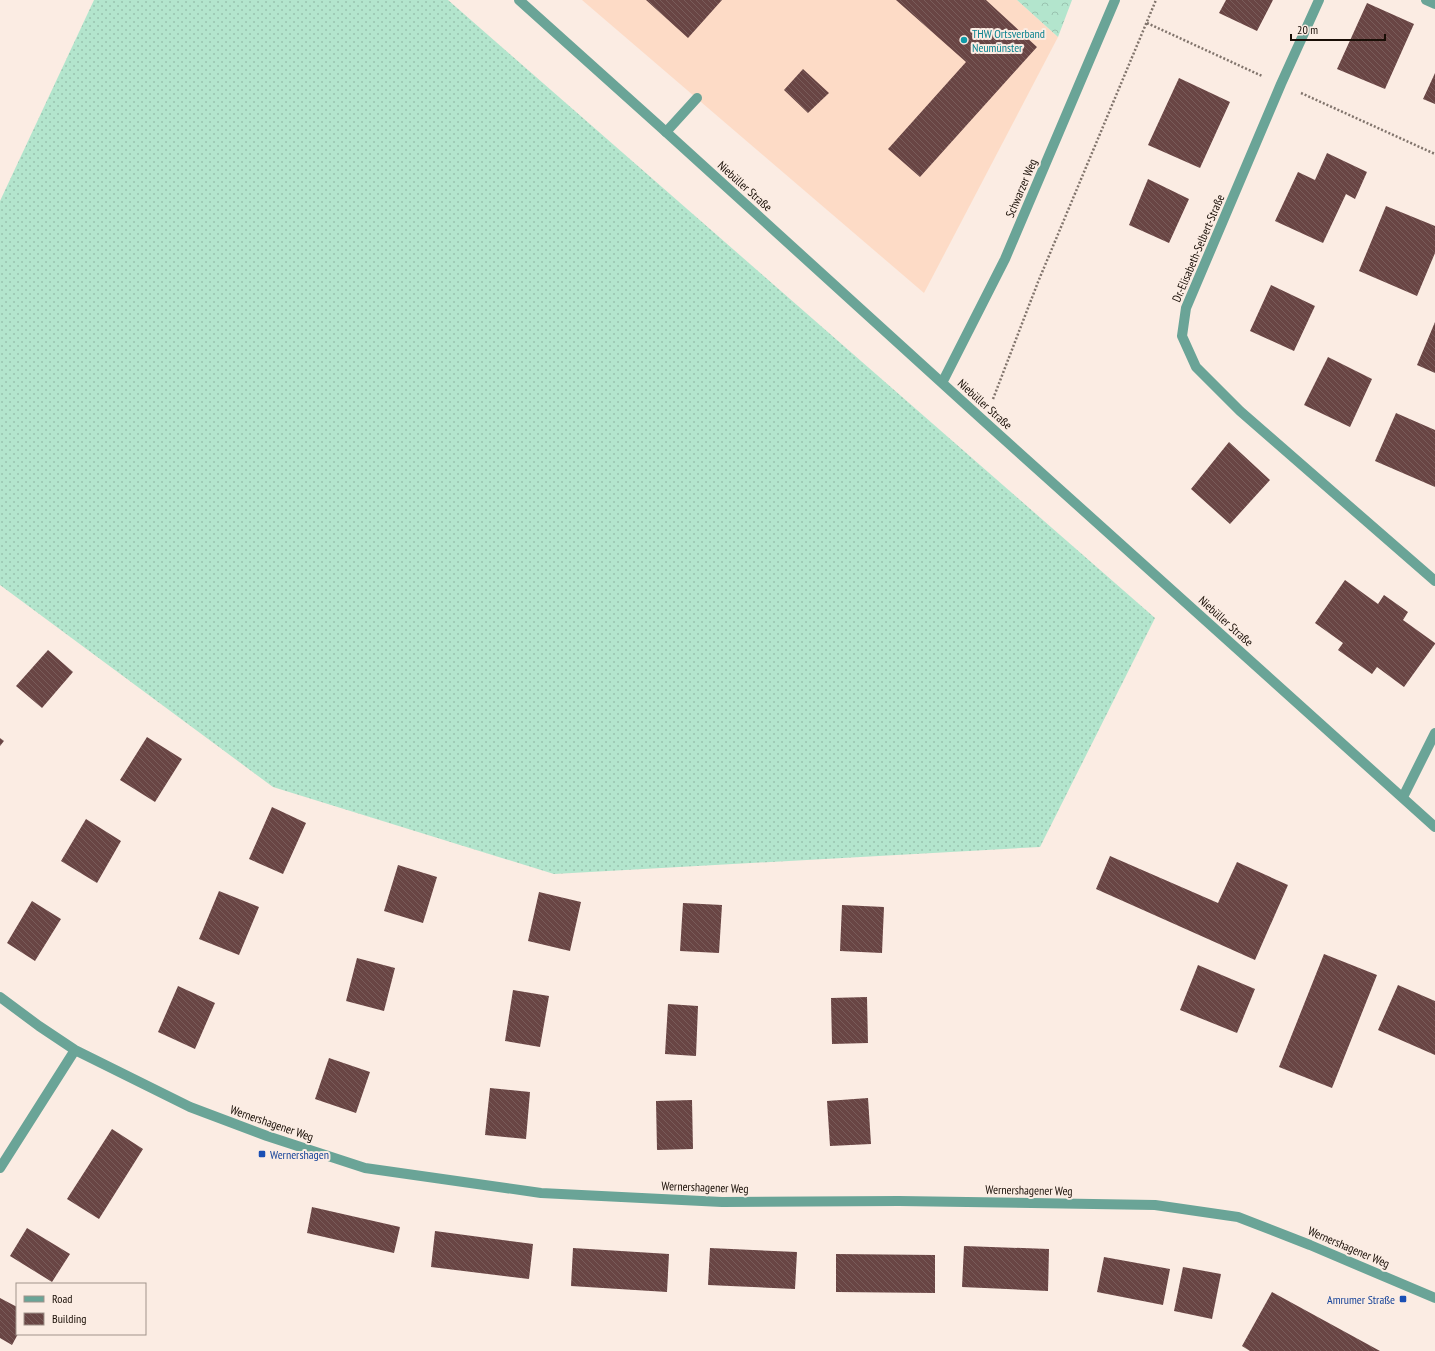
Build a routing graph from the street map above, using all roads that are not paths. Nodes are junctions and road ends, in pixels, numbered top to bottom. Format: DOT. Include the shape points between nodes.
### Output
graph roads {
  1 [pos="518,0"];
  2 [pos="1115,0"];
  3 [pos="1319,0"];
  4 [pos="1426,0"];
  5 [pos="1435,4"];
  6 [pos="697,98"];
  7 [pos="666,132"];
  8 [pos="942,382"];
  9 [pos="1435,581"];
  10 [pos="1435,733"];
  11 [pos="1403,797"];
  12 [pos="1435,827"];
  13 [pos="0,997"];
  14 [pos="75,1050"];
  15 [pos="0,1168"];
  16 [pos="1435,1298"];
  1 -- 7 [label="street, Niebüller Straße"];
  2 -- 8 [label="street, Schwarzer Weg" via="1005,259"];
  3 -- 9 [label="street, Dr.-Elisabeth-Selbert-Straße" via="1280,84 1186,308 1182,336 1196,367 1240,411"];
  4 -- 5 [label="street"];
  6 -- 7 [label="street"];
  7 -- 8 [label="street, Niebüller Straße"];
  8 -- 11 [label="street, Niebüller Straße"];
  10 -- 11 [label="street"];
  11 -- 12 [label="street, Niebüller Straße"];
  13 -- 14 [label="street, Wernershagener Weg"];
  14 -- 15 [label="street"];
  14 -- 16 [label="street, Wernershagener Weg" via="190,1107 267,1136 365,1168 541,1193 722,1202 899,1201 1155,1205 1238,1217"];
}
